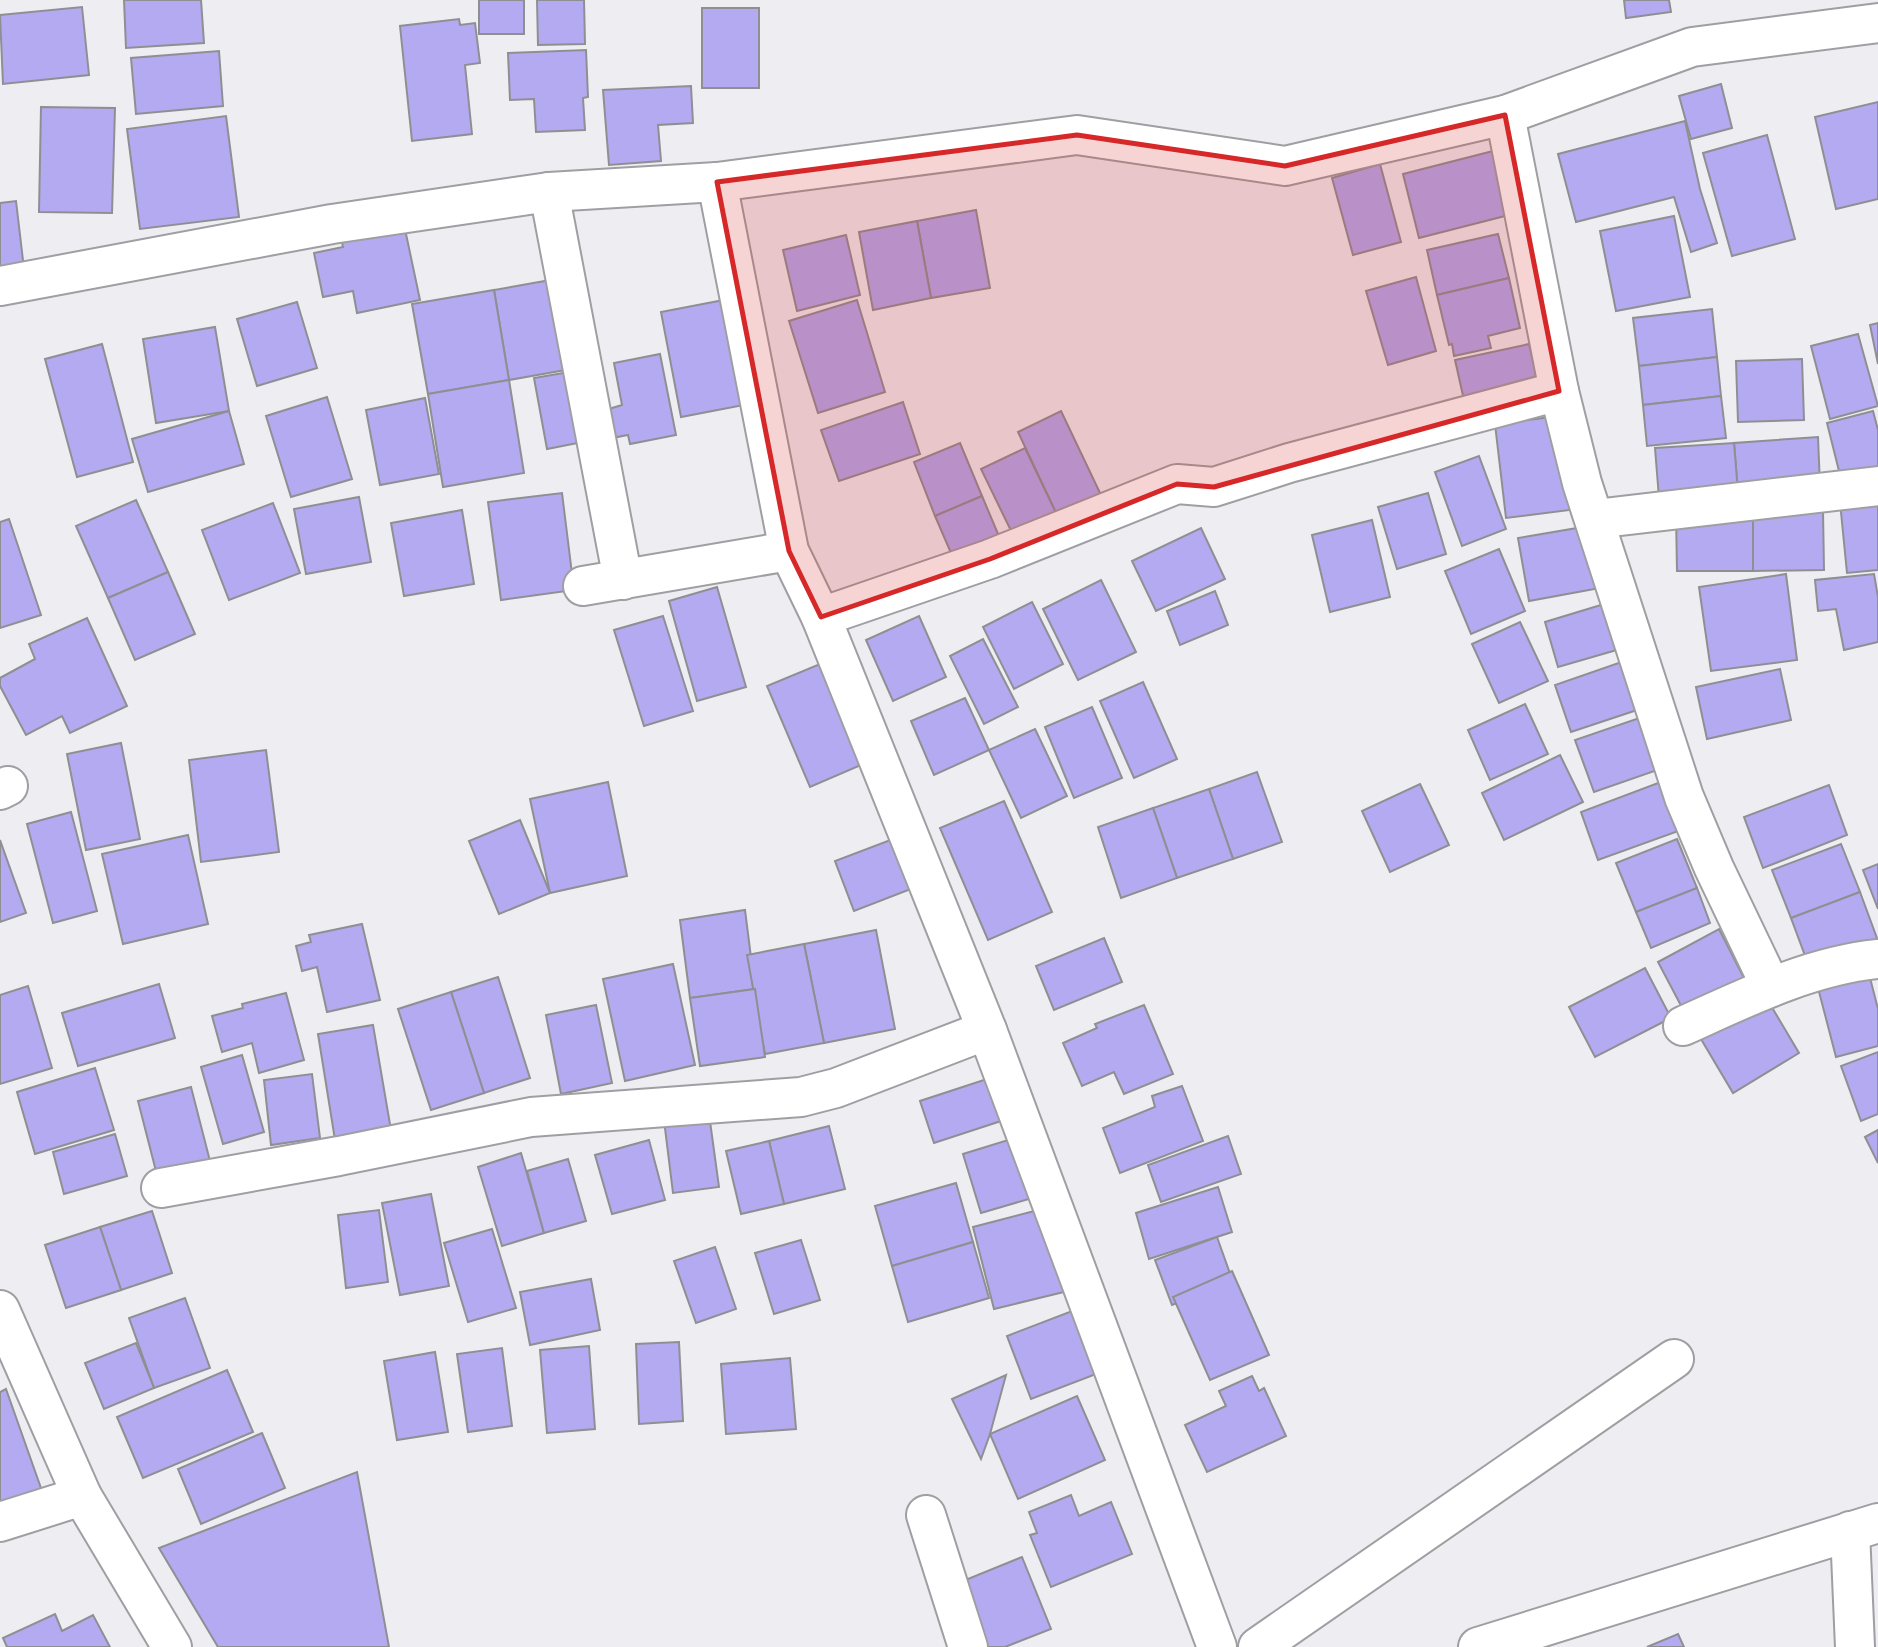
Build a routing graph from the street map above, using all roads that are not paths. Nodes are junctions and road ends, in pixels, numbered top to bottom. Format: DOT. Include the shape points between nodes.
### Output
graph roads {
  1 [pos="1878,23"];
  2 [pos="1506,114"];
  3 [pos="717,182"];
  4 [pos="548,192"];
  5 [pos="0,286"];
  6 [pos="1559,391"];
  7 [pos="1878,486"];
  8 [pos="1595,519"];
  9 [pos="789,551"];
  10 [pos="623,580"];
  11 [pos="583,586"];
  12 [pos="821,617"];
  13 [pos="1878,959"];
  14 [pos="1771,987"];
  15 [pos="1683,1026"];
  16 [pos="988,1030"];
  17 [pos="161,1188"];
  18 [pos="0,1310"];
  19 [pos="1674,1359"];
  20 [pos="82,1496"];
  21 [pos="926,1515"];
  22 [pos="0,1522"];
  23 [pos="1864,1527"];
  24 [pos="172,1647"];
  25 [pos="968,1647"];
  26 [pos="1217,1647"];
  27 [pos="1258,1647"];
  28 [pos="1478,1647"];
  29 [pos="1855,1647"];
  1 -- 2 [label="street" via="1692,47"];
  2 -- 3 [label="street" via="1285,166 1077,135"];
  2 -- 6 [label="street"];
  3 -- 4 [label="street"];
  3 -- 9 [label="street"];
  4 -- 5 [label="street" via="332,224"];
  4 -- 10 [label="street"];
  6 -- 8 [label="street"];
  6 -- 12 [label="street" via="1289,463 1214,488 1177,484 990,559"];
  7 -- 8 [label="street"];
  8 -- 14 [label="street" via="1685,797"];
  9 -- 10 [label="street"];
  9 -- 12 [label="street"];
  10 -- 11 [label="street"];
  12 -- 16 [label="street"];
  13 -- 14 [label="street" via="1848,962"];
  14 -- 15 [label="street"];
  16 -- 17 [label="street" via="801,1097 531,1117"];
  16 -- 26 [label="street"];
  18 -- 20 [label="street"];
  19 -- 27 [label="street"];
  20 -- 22 [label="street"];
  20 -- 24 [label="street"];
  21 -- 25 [label="street"];
  23 -- 28 [label="street"];
  23 -- 29 [label="street"];
}
